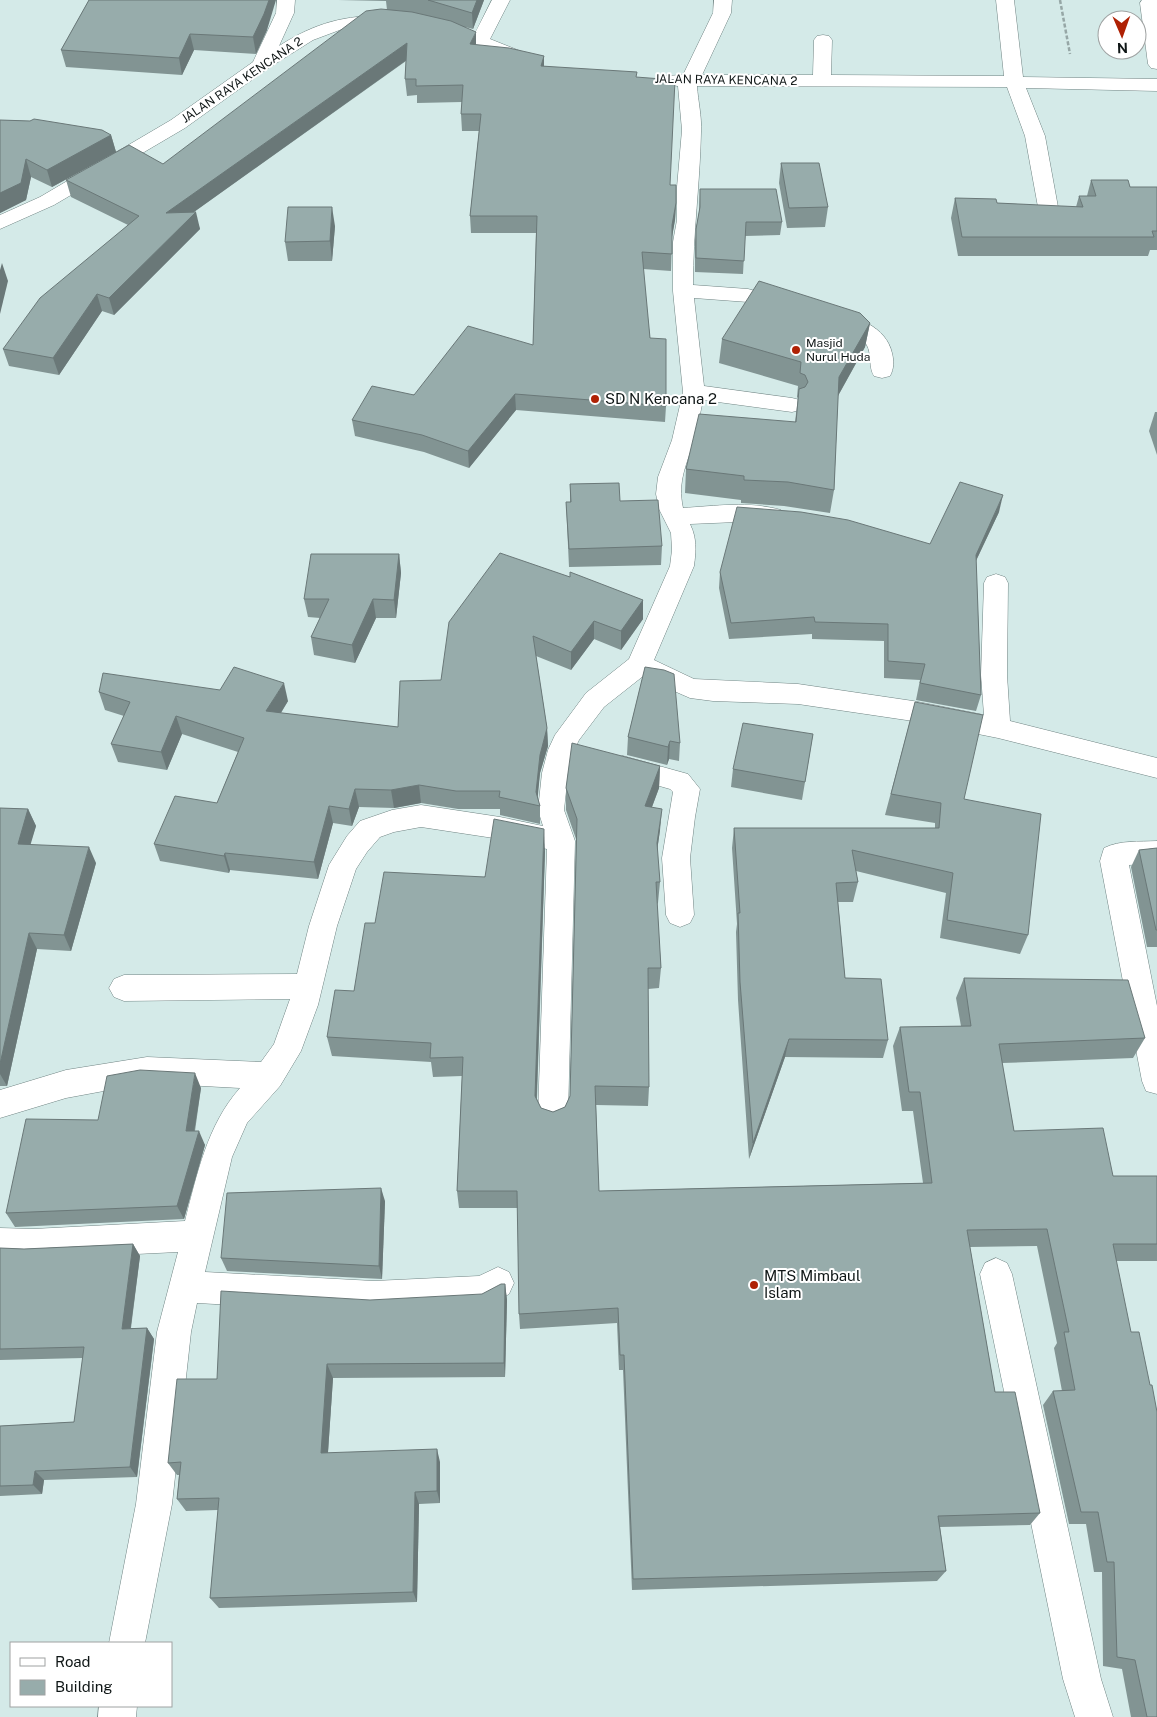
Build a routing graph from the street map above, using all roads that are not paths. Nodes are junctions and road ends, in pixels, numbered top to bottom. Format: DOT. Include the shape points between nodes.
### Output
graph roads {
  1 [pos="286,0"];
  2 [pos="501,0"];
  3 [pos="723,0"];
  4 [pos="1005,0"];
  5 [pos="1157,3"];
  6 [pos="823,40"];
  7 [pos="479,42"];
  8 [pos="538,64"];
  9 [pos="1157,64"];
  10 [pos="261,65"];
  11 [pos="648,79"];
  12 [pos="688,80"];
  13 [pos="822,81"];
  14 [pos="1014,82"];
  15 [pos="1157,85"];
  16 [pos="1050,218"];
  17 [pos="0,223"];
  18 [pos="683,291"];
  19 [pos="882,371"];
  20 [pos="694,392"];
  21 [pos="792,405"];
  22 [pos="677,518"];
  23 [pos="797,519"];
  24 [pos="996,583"];
  25 [pos="639,665"];
  26 [pos="998,728"];
  27 [pos="561,750"];
  28 [pos="1157,768"];
  29 [pos="561,841"];
  30 [pos="1157,852"];
  31 [pos="680,915"];
  32 [pos="308,986"];
  33 [pos="124,988"];
  34 [pos="269,1076"];
  35 [pos="1157,1081"];
  36 [pos="0,1104"];
  37 [pos="553,1115"];
  38 [pos="198,1236"];
  39 [pos="0,1243"];
  40 [pos="996,1274"];
  41 [pos="498,1283"];
  42 [pos="184,1287"];
  43 [pos="128,1642"];
  44 [pos="1094,1717"];
  1 -- 10 [label="street" via="285,13"];
  2 -- 7 [label="street"];
  3 -- 12 [label="street" via="722,13"];
  4 -- 14 [label="street"];
  5 -- 9 [label="street" via="1150,3"];
  6 -- 13 [label="street"];
  7 -- 8 [label="street, JALAN RAYA KENCANA 2"];
  7 -- 10 [label="street, JALAN RAYA KENCANA 2" via="460,33 416,22 361,20 323,29"];
  10 -- 17 [label="street, JALAN RAYA KENCANA 2" via="178,124 46,201"];
  11 -- 12 [label="street, JALAN RAYA KENCANA 2"];
  12 -- 13 [label="street, JALAN RAYA KENCANA 2"];
  12 -- 18 [label="street" via="692,130"];
  13 -- 14 [label="street, JALAN RAYA KENCANA 2"];
  14 -- 15 [label="street, JALAN RAYA KENCANA 2"];
  14 -- 16 [label="street" via="1035,136"];
  18 -- 19 [label="street" via="737,292 756,296 866,330 880,349"];
  18 -- 20 [label="street"];
  20 -- 21 [label="street"];
  20 -- 22 [label="street" via="670,477 668,494"];
  22 -- 23 [label="street" via="747,513"];
  22 -- 25 [label="street" via="683,533 682,566"];
  24 -- 26 [label="street" via="994,675"];
  25 -- 26 [label="street" via="690,688 798,694"];
  25 -- 27 [label="street" via="595,700 568,735"];
  26 -- 28 [label="street"];
  27 -- 29 [label="street" via="551,810"];
  27 -- 31 [label="street" via="679,781 687,789 676,858"];
  29 -- 32 [label="street" via="421,816 370,829 343,865"];
  29 -- 37 [label="street"];
  30 -- 35 [label="street" via="1118,854 1114,861"];
  32 -- 33 [label="street"];
  32 -- 34 [label="street" via="286,1051"];
  34 -- 36 [label="street" via="147,1070 66,1084"];
  34 -- 38 [label="street" via="236,1114 217,1157"];
  38 -- 39 [label="street"];
  38 -- 42 [label="street"];
  40 -- 44 [label="street" via="1082,1679"];
  41 -- 42 [label="street" via="484,1292 374,1297"];
  42 -- 43 [label="street" via="174,1332 154,1504"];
}
